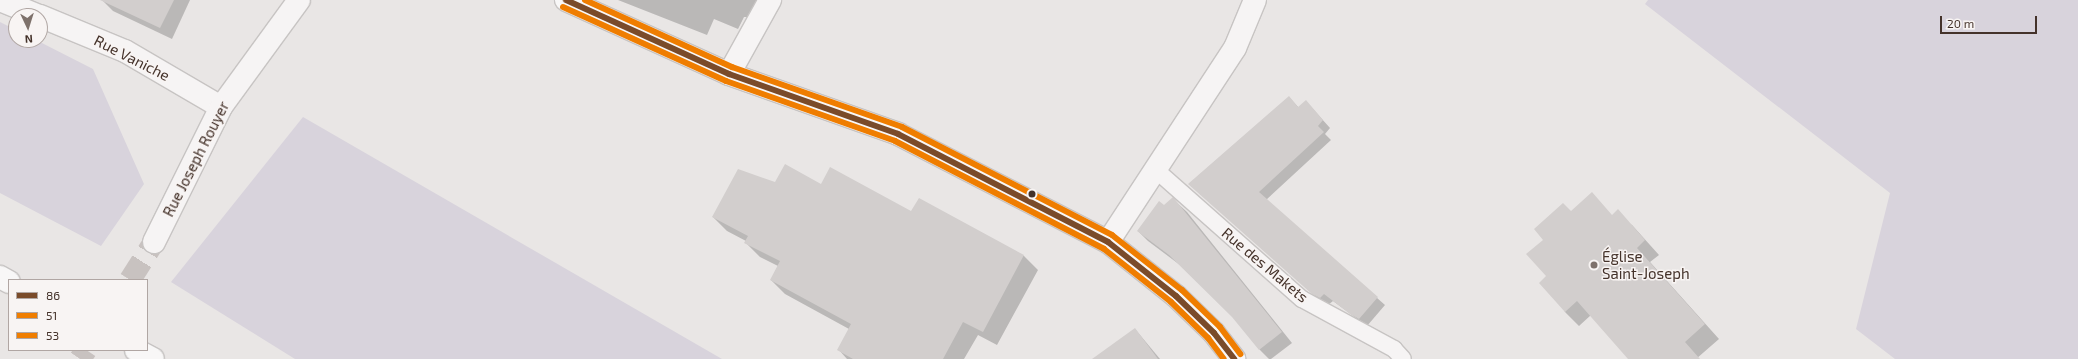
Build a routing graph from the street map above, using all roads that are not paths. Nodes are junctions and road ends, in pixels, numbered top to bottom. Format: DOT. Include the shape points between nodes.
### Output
graph roads {
  1 [pos="0,0"];
  2 [pos="299,0"];
  3 [pos="566,0"];
  4 [pos="770,0"];
  5 [pos="1255,0"];
  6 [pos="20,8"];
  7 [pos="48,19"];
  8 [pos="729,74"];
  9 [pos="221,107"];
  10 [pos="1156,170"];
  11 [pos="154,242"];
  12 [pos="1108,242"];
  13 [pos="138,351"];
  14 [pos="153,359"];
  15 [pos="1234,359"];
  16 [pos="1403,359"];
  1 -- 6 [label="street, Rue Vaniche"];
  2 -- 9 [label="street, Rue Joseph Rouyer"];
  3 -- 8 [label="main road"];
  4 -- 8 [label="street"];
  5 -- 10 [label="street" via="1235,48"];
  7 -- 9 [label="street, Rue Vaniche" via="125,51"];
  8 -- 12 [label="main road" via="898,134"];
  9 -- 11 [label="street, Rue Joseph Rouyer"];
  10 -- 12 [label="street"];
  10 -- 16 [label="lane, Rue des Makets" via="1302,299 1394,349"];
  12 -- 15 [label="main road" via="1176,296 1214,333"];
  13 -- 14 [label="main road"];
}
